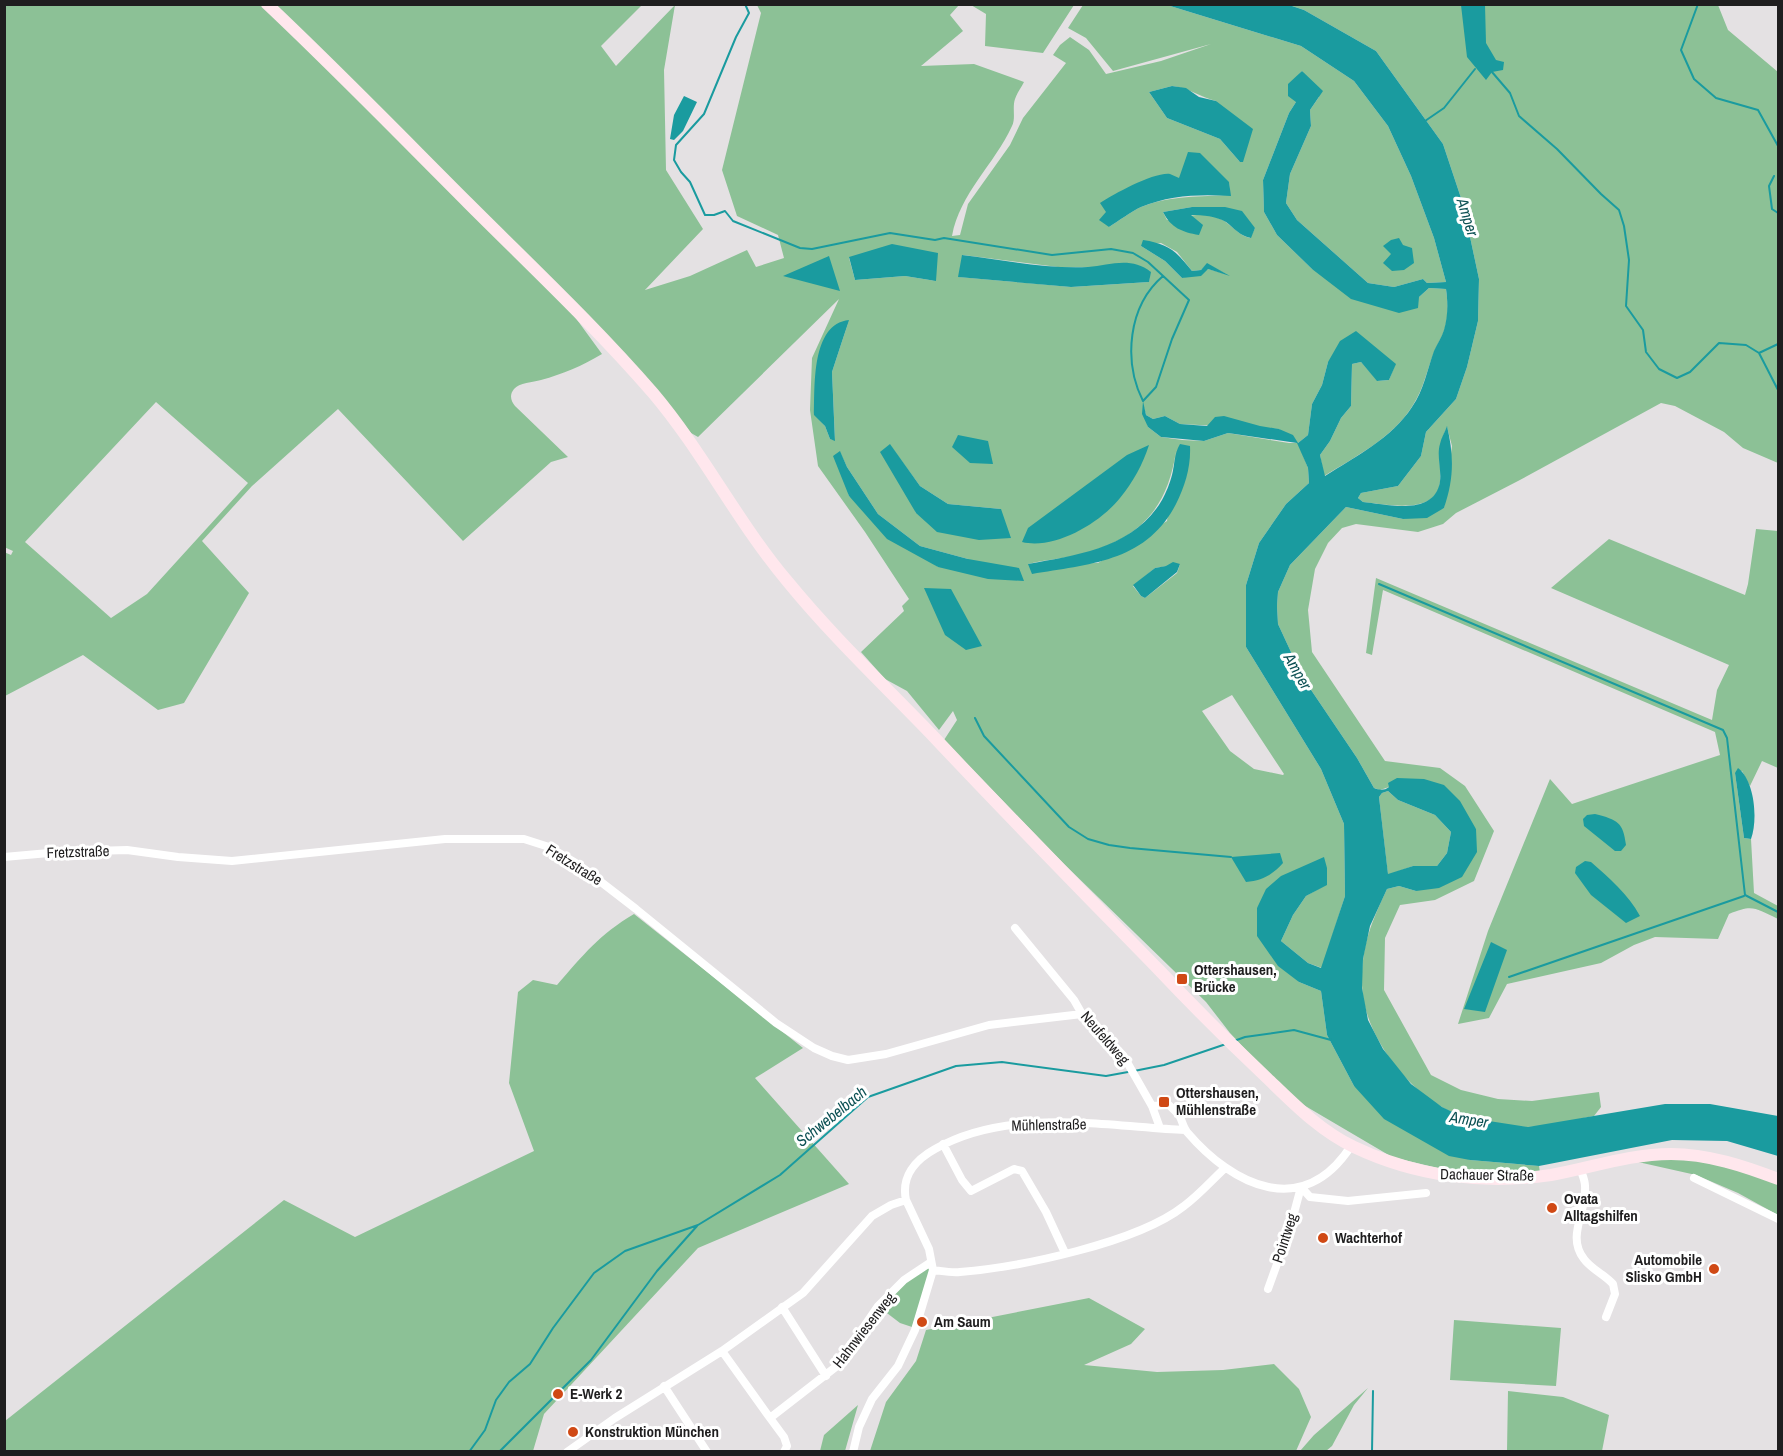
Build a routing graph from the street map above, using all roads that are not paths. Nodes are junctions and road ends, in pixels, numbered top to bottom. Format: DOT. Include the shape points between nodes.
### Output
graph roads {
  1 [pos="267,4"];
  2 [pos="4,857"];
  3 [pos="1015,928"];
  4 [pos="1082,1014"];
  5 [pos="1152,1106"];
  6 [pos="1160,1128"];
  7 [pos="1185,1130"];
  8 [pos="943,1144"];
  9 [pos="1351,1146"];
  10 [pos="1225,1168"];
  11 [pos="1580,1168"];
  12 [pos="1694,1178"];
  13 [pos="1779,1179"];
  14 [pos="1301,1187"];
  15 [pos="1426,1193"];
  16 [pos="906,1200"];
  17 [pos="1779,1220"];
  18 [pos="1065,1253"];
  19 [pos="932,1266"];
  20 [pos="1268,1289"];
  21 [pos="782,1307"];
  22 [pos="1606,1317"];
  23 [pos="722,1351"];
  24 [pos="826,1376"];
  25 [pos="664,1386"];
  26 [pos="770,1418"];
  27 [pos="567,1452"];
  28 [pos="707,1452"];
  29 [pos="784,1452"];
  30 [pos="852,1452"];
  1 -- 9 [label="main road, Dachauer Straße" via="585,318 674,419 786,581 978,786 1229,1041 1312,1119"];
  2 -- 4 [label="street, Fretzstraße" via="127,850 232,861 445,840 524,839 549,847 579,865 776,1023 832,1056 848,1060 886,1054 989,1026"];
  3 -- 4 [label="street, Neufeldweg"];
  4 -- 5 [label="street, Neufeldweg" via="1123,1055"];
  5 -- 6 [label="street, Neufeldweg"];
  5 -- 7 [label="street" via="1169,1106"];
  6 -- 7 [label="street, Mühlenstraße"];
  6 -- 8 [label="street, Mühlenstraße" via="1024,1123 972,1132"];
  7 -- 10 [label="street"];
  8 -- 16 [label="street, Mühlenstraße" via="913,1167 904,1190"];
  8 -- 18 [label="street" via="971,1191 1014,1169 1022,1171"];
  9 -- 11 [label="main road, Dachauer Straße" via="1392,1163 1448,1177 1511,1178"];
  9 -- 14 [label="street" via="1316,1181"];
  10 -- 14 [label="street" via="1257,1185"];
  10 -- 18 [label="street" via="1184,1207 1159,1221 1131,1234"];
  11 -- 13 [label="main road, Dachauer Straße" via="1629,1157 1669,1154 1704,1156"];
  11 -- 22 [label="street" via="1585,1187 1576,1230 1578,1249 1585,1261 1613,1284 1615,1294"];
  12 -- 17 [label="street"];
  14 -- 15 [label="street" via="1310,1197 1348,1201"];
  14 -- 20 [label="street, Pointweg"];
  16 -- 19 [label="street" via="929,1249"];
  16 -- 21 [label="street" via="872,1216 803,1293"];
  18 -- 19 [label="street" via="958,1272"];
  19 -- 24 [label="street, Hahnwiesenweg" via="904,1280 878,1306"];
  19 -- 30 [label="street" via="915,1330 898,1366 872,1399"];
  21 -- 23 [label="street"];
  21 -- 24 [label="street"];
  23 -- 25 [label="street"];
  23 -- 26 [label="street"];
  24 -- 26 [label="street, Hahnwiesenweg"];
  25 -- 27 [label="street"];
  25 -- 28 [label="street"];
  26 -- 29 [label="street" via="784,1437"];
}
